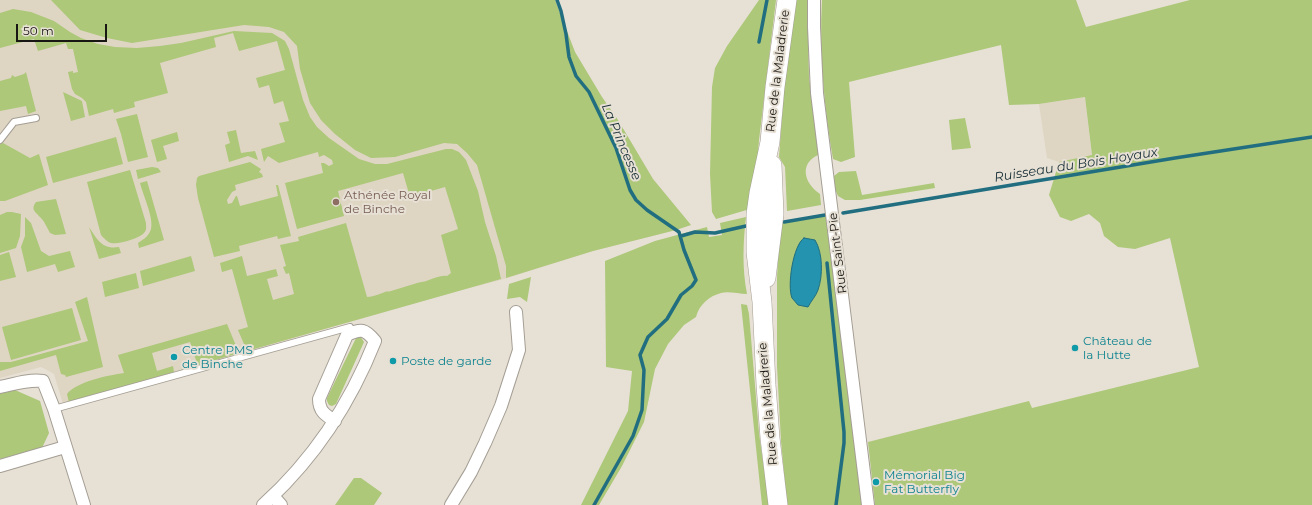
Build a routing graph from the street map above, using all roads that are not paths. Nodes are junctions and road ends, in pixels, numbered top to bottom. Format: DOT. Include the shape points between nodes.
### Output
graph roads {
  1 [pos="787,0"];
  2 [pos="814,0"];
  3 [pos="36,118"];
  4 [pos="0,140"];
  5 [pos="516,312"];
  6 [pos="350,327"];
  7 [pos="0,387"];
  8 [pos="54,409"];
  9 [pos="335,421"];
  10 [pos="65,447"];
  11 [pos="0,466"];
  12 [pos="273,496"];
  13 [pos="84,505"];
  14 [pos="263,505"];
  15 [pos="281,505"];
  16 [pos="451,505"];
  17 [pos="778,505"];
  18 [pos="868,505"];
  1 -- 17 [label="main road, Rue de la Maladrerie" via="770,142 756,214 756,252 762,302 767,407"];
  2 -- 18 [label="street, Rue Saint-Pie" via="817,93"];
  3 -- 4 [label="lane" via="14,122"];
  5 -- 16 [label="street" via="520,350 485,443"];
  6 -- 8 [label="lane"];
  7 -- 8 [label="street" via="27,381 43,381"];
  8 -- 10 [label="street"];
  9 -- 9 [label="street" via="359,379 375,341 362,330 347,335 319,399 319,406 324,414"];
  9 -- 12 [label="street" via="310,456"];
  10 -- 11 [label="street"];
  10 -- 13 [label="street"];
  12 -- 14 [label="street"];
  12 -- 15 [label="street"];
}
